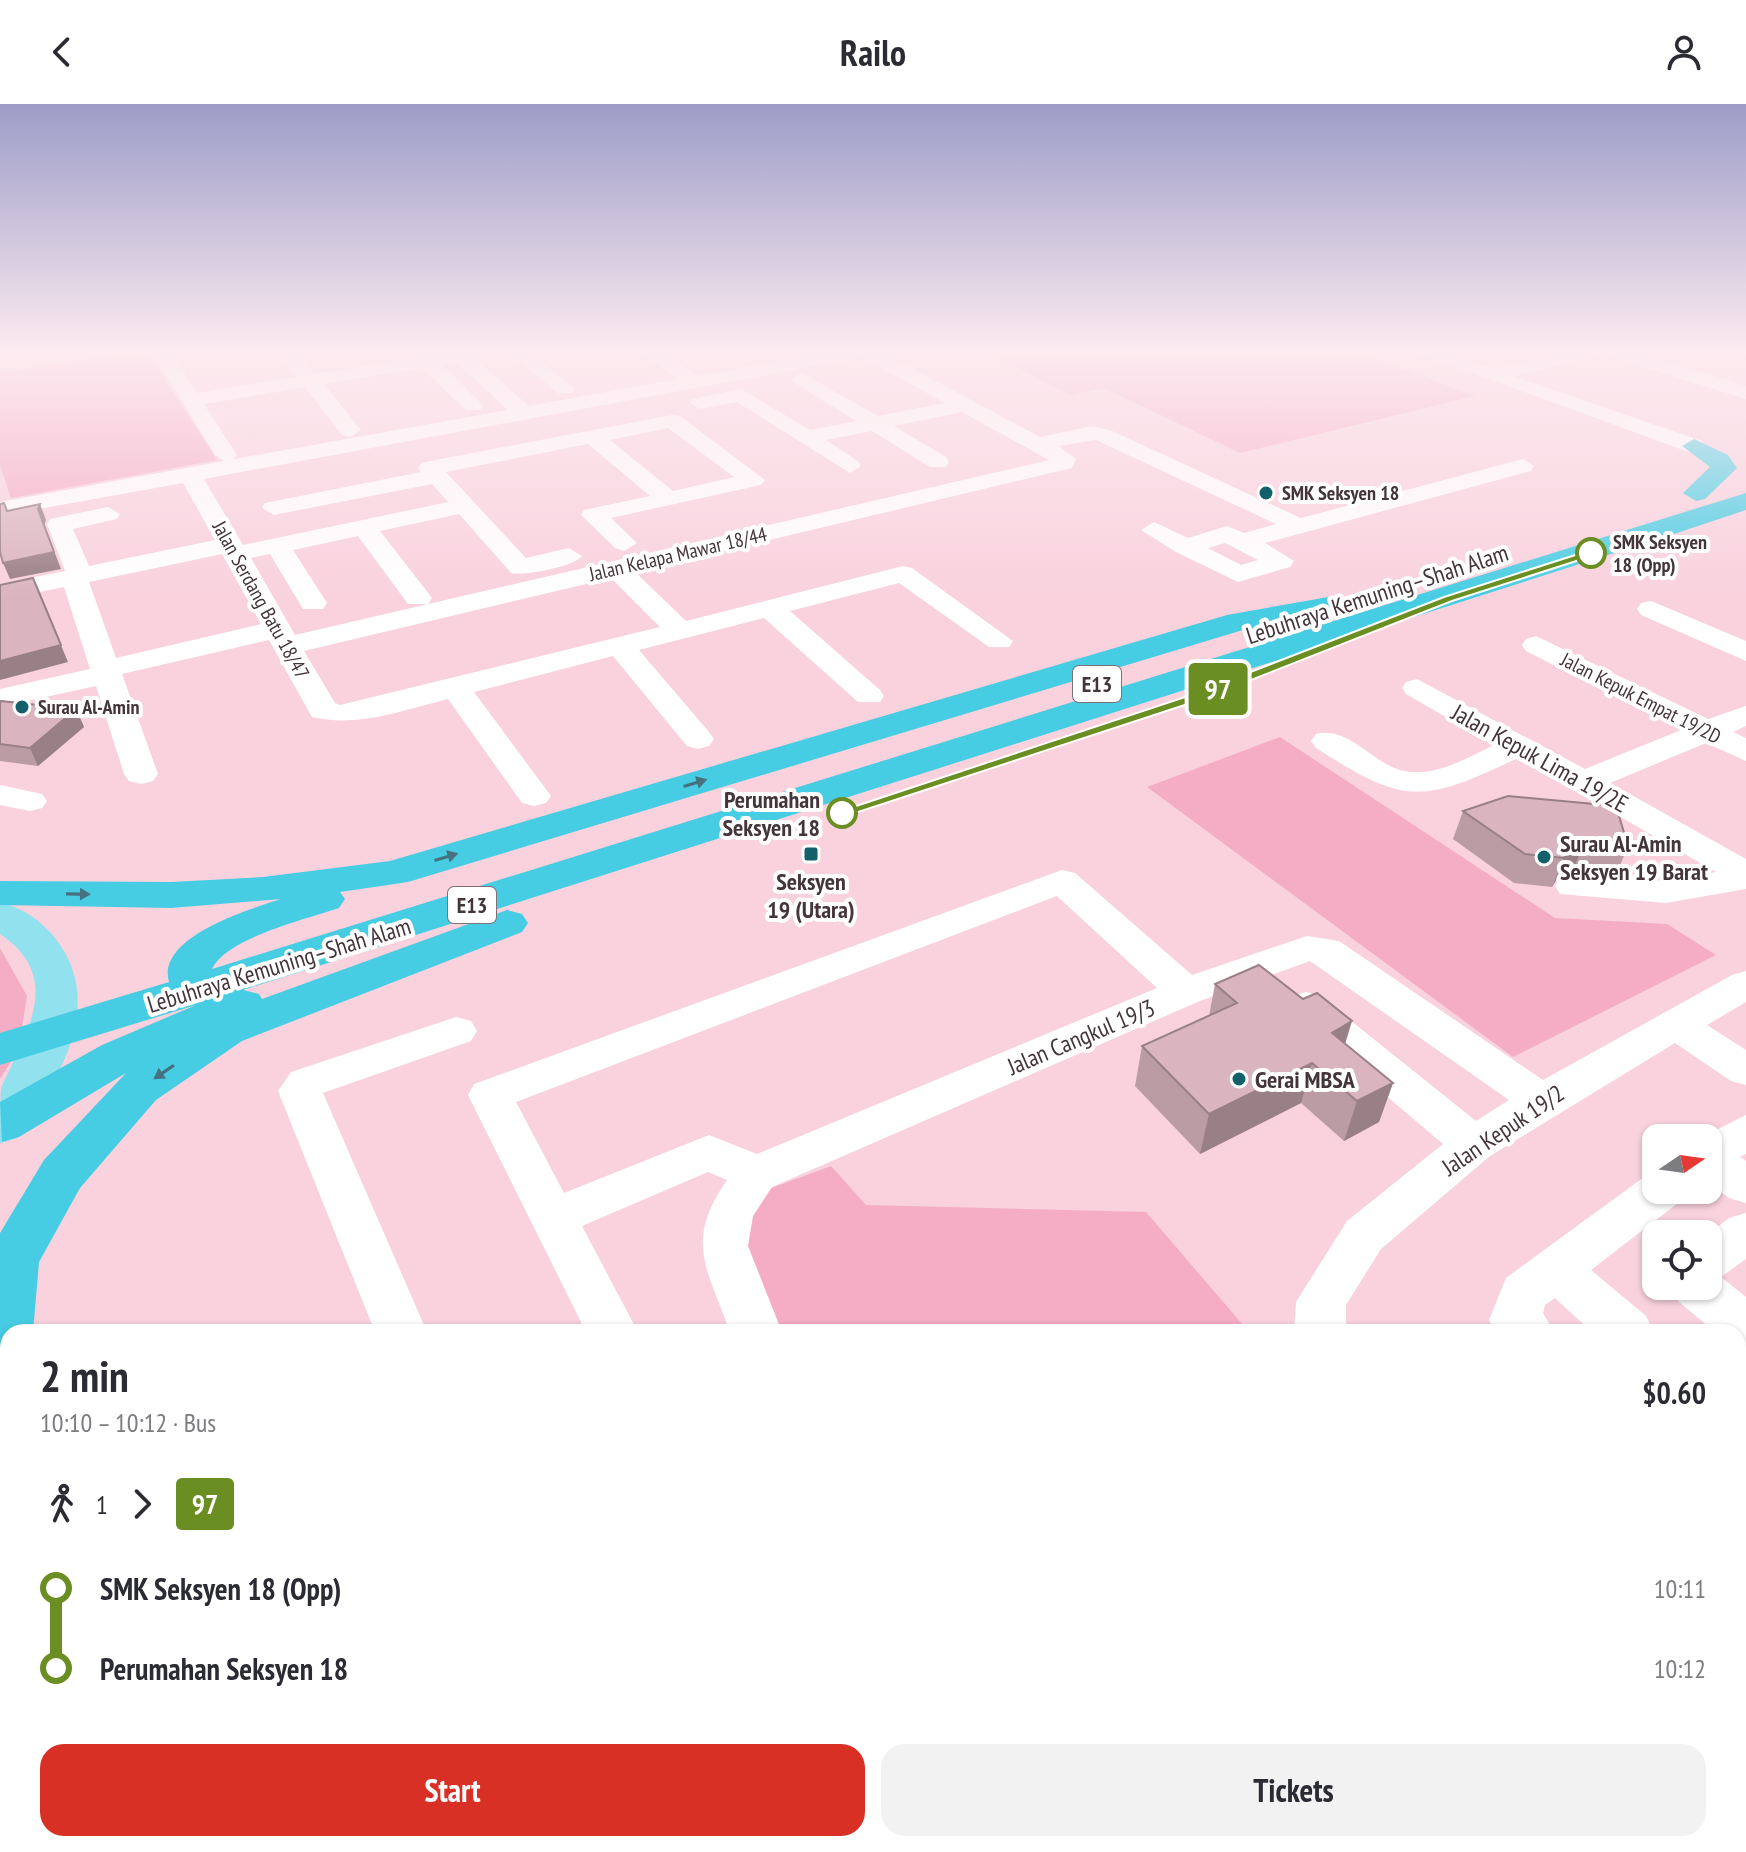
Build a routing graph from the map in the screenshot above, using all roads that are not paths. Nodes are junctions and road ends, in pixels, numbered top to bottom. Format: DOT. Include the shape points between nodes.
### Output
graph roads {
  1 [pos="212,434"];
  2 [pos="434,434"];
  3 [pos="605,434"];
  4 [pos="689,434"];
  5 [pos="799,434"];
  6 [pos="828,434"];
  7 [pos="890,434"];
  8 [pos="1018,434"];
  9 [pos="1089,434"];
  10 [pos="1095,434"];
  11 [pos="1680,434"];
  12 [pos="592,436"];
  13 [pos="806,438"];
  14 [pos="1698,440"];
  15 [pos="1038,444"];
  16 [pos="1746,454"];
  17 [pos="226,455"];
  18 [pos="938,462"];
  19 [pos="850,466"];
  20 [pos="1523,466"];
  21 [pos="433,472"];
  22 [pos="1746,478"];
  23 [pos="196,485"];
  24 [pos="1696,493"];
  25 [pos="668,499"];
  26 [pos="1746,501"];
  27 [pos="464,506"];
  28 [pos="274,508"];
  29 [pos="0,509"];
  30 [pos="1746,512"];
  31 [pos="1297,525"];
  32 [pos="1677,525"];
  33 [pos="364,527"];
  34 [pos="1154,530"];
  35 [pos="1242,541"];
  36 [pos="277,545"];
  37 [pos="1185,547"];
  38 [pos="232,549"];
  39 [pos="617,569"];
  40 [pos="77,576"];
  41 [pos="0,592"];
  42 [pos="418,598"];
  43 [pos="1448,599"];
  44 [pos="313,603"];
  45 [pos="1334,605"];
  46 [pos="770,608"];
  47 [pos="1651,609"];
  48 [pos="680,631"];
  49 [pos="282,638"];
  50 [pos="999,641"];
  51 [pos="1536,645"];
  52 [pos="620,646"];
  53 [pos="1746,652"];
  54 [pos="106,672"];
  55 [pos="456,688"];
  56 [pos="1407,694"];
  57 [pos="869,696"];
  58 [pos="0,698"];
  59 [pos="1746,715"];
  60 [pos="1706,731"];
  61 [pos="698,739"];
  62 [pos="1327,741"];
  63 [pos="1506,751"];
  64 [pos="1746,751"];
  65 [pos="141,774"];
  66 [pos="1583,782"];
  67 [pos="534,796"];
  68 [pos="394,873"];
  69 [pos="1746,876"];
  70 [pos="1573,886"];
  71 [pos="0,893"];
  72 [pos="0,915"];
  73 [pos="516,919"];
  74 [pos="1256,965"];
  75 [pos="327,979"];
  76 [pos="1746,984"];
  77 [pos="1186,992"];
  78 [pos="1675,1024"];
  79 [pos="0,1025"];
  80 [pos="456,1031"];
  81 [pos="0,1049"];
  82 [pos="1746,1070"];
  83 [pos="1541,1101"];
  84 [pos="1,1124"];
  85 [pos="1746,1132"];
  86 [pos="1474,1144"];
  87 [pos="1722,1148"];
  88 [pos="1722,1167"];
  89 [pos="756,1174"];
  90 [pos="1746,1185"];
  91 [pos="1642,1204"];
  92 [pos="553,1218"];
  93 [pos="1746,1232"];
  94 [pos="1722,1250"];
  95 [pos="1556,1269"];
  96 [pos="1713,1300"];
  97 [pos="5,1324"];
  98 [pos="398,1324"];
  99 [pos="608,1324"];
  100 [pos="753,1324"];
  101 [pos="1320,1324"];
  102 [pos="1519,1324"];
  103 [pos="1619,1324"];
  104 [pos="1742,1324"];
  1 -- 17 [label="street"];
  2 -- 23 [label="street"];
  3 -- 12 [label="street"];
  4 -- 25 [label="street" via="753,480"];
  5 -- 13 [label="street"];
  6 -- 13 [label="street"];
  7 -- 18 [label="street"];
  8 -- 15 [label="street"];
  9 -- 15 [label="street"];
  10 -- 31 [label="street"];
  11 -- 14 [label="street"];
  12 -- 21 [label="street"];
  12 -- 25 [label="street"];
  13 -- 19 [label="street"];
  14 -- 16 [label="highway"];
  14 -- 24 [label="highway" via="1724,468"];
  15 -- 39 [label="street, Jalan Kelapa Mawar 18/44" via="1064,463"];
  20 -- 31 [label="street"];
  21 -- 27 [label="street"];
  21 -- 28 [label="street"];
  22 -- 24 [label="highway, Lebuhraya Kemuning–Shah Alam / E13"];
  23 -- 29 [label="street"];
  23 -- 38 [label="street, Jalan Serdang Batu 18/47"];
  23 -- 40 [label="street" via="59,524"];
  24 -- 45 [label="highway, Lebuhraya Kemuning–Shah Alam / E13"];
  25 -- 27 [label="street" via="593,515 624,543 515,562"];
  26 -- 32 [label="highway, Lebuhraya Kemuning–Shah Alam / E13"];
  27 -- 33 [label="street"];
  30 -- 32 [label="highway"];
  31 -- 35 [label="street"];
  32 -- 43 [label="highway, Lebuhraya Kemuning–Shah Alam / E13"];
  33 -- 36 [label="street"];
  33 -- 42 [label="street"];
  34 -- 37 [label="street"];
  35 -- 37 [label="street" via="1227,534"];
  35 -- 37 [label="street" via="1281,561 1238,574"];
  36 -- 38 [label="street"];
  36 -- 44 [label="street"];
  38 -- 40 [label="street"];
  38 -- 49 [label="street, Jalan Serdang Batu 18/47"];
  39 -- 48 [label="street"];
  39 -- 49 [label="street, Jalan Kelapa Mawar 18/44"];
  40 -- 41 [label="street"];
  40 -- 54 [label="street"];
  43 -- 73 [label="highway" via="1196,697"];
  43 -- 81 [label="highway, Lebuhraya Kemuning–Shah Alam / E13"];
  68 -- 45 [label="highway, one-way" via="1238,622"];
  45 -- 79 [label="highway, Lebuhraya Kemuning–Shah Alam / E13" via="858,760"];
  46 -- 48 [label="street"];
  46 -- 50 [label="street" via="903,574"];
  46 -- 57 [label="street"];
  47 -- 53 [label="street"];
  48 -- 52 [label="street"];
  49 -- 54 [label="street, Jalan Kelapa Mawar 18/44"];
  49 -- 55 [label="street, Jalan Serdang Batu 18/47" via="323,710 340,714"];
  51 -- 60 [label="street, Jalan Kepuk Empat 19/2D"];
  52 -- 55 [label="street"];
  52 -- 61 [label="street"];
  54 -- 58 [label="street, Jalan Kelapa Mawar 18/44"];
  54 -- 65 [label="street"];
  55 -- 67 [label="street"];
  56 -- 63 [label="street, Jalan Kepuk Lima 19/2E"];
  59 -- 60 [label="street"];
  60 -- 64 [label="street, Jalan Kepuk Empat 19/2D"];
  60 -- 66 [label="street"];
  62 -- 63 [label="street" via="1402,782 1439,779"];
  63 -- 66 [label="street, Jalan Kepuk Lima 19/2E"];
  66 -- 69 [label="street, Jalan Kepuk Lima 19/2E"];
  71 -- 68 [label="highway, one-way" via="171,895"];
  68 -- 75 [label="highway" via="213,940 192,959 188,974 200,991 221,997"];
  69 -- 70 [label="street" via="1666,892"];
  72 -- 84 [label="main road" via="20,924 51,959 60,1005 44,1060"];
  73 -- 75 [label="highway"];
  73 -- 97 [label="highway, one-way" via="226,1030 139,1088 62,1174 12,1260"];
  74 -- 77 [label="street, Jalan Cangkul 19/3"];
  74 -- 83 [label="street, Jalan Cangkul 19/3" via="1307,948 1325,950"];
  74 -- 86 [label="street"];
  75 -- 84 [label="highway" via="203,1018 93,1067"];
  76 -- 78 [label="street, Jalan Kepuk 19/2"];
  77 -- 89 [label="street, Jalan Cangkul 19/3"];
  77 -- 92 [label="street" via="1062,881 490,1095"];
  78 -- 82 [label="street"];
  78 -- 83 [label="street, Jalan Kepuk 19/2"];
  80 -- 98 [label="street" via="306,1083 300,1091"];
  83 -- 86 [label="street, Jalan Kepuk 19/2"];
  85 -- 87 [label="street"];
  86 -- 101 [label="street, Jalan Kepuk 19/2" via="1364,1235 1321,1302"];
  88 -- 90 [label="street"];
  89 -- 92 [label="street" via="709,1152"];
  89 -- 100 [label="street" via="730,1213 724,1246"];
  91 -- 95 [label="street"];
  92 -- 99 [label="street"];
  93 -- 94 [label="street"];
  95 -- 102 [label="street" via="1524,1293 1515,1320"];
  95 -- 103 [label="street"];
  96 -- 104 [label="street"];
}
